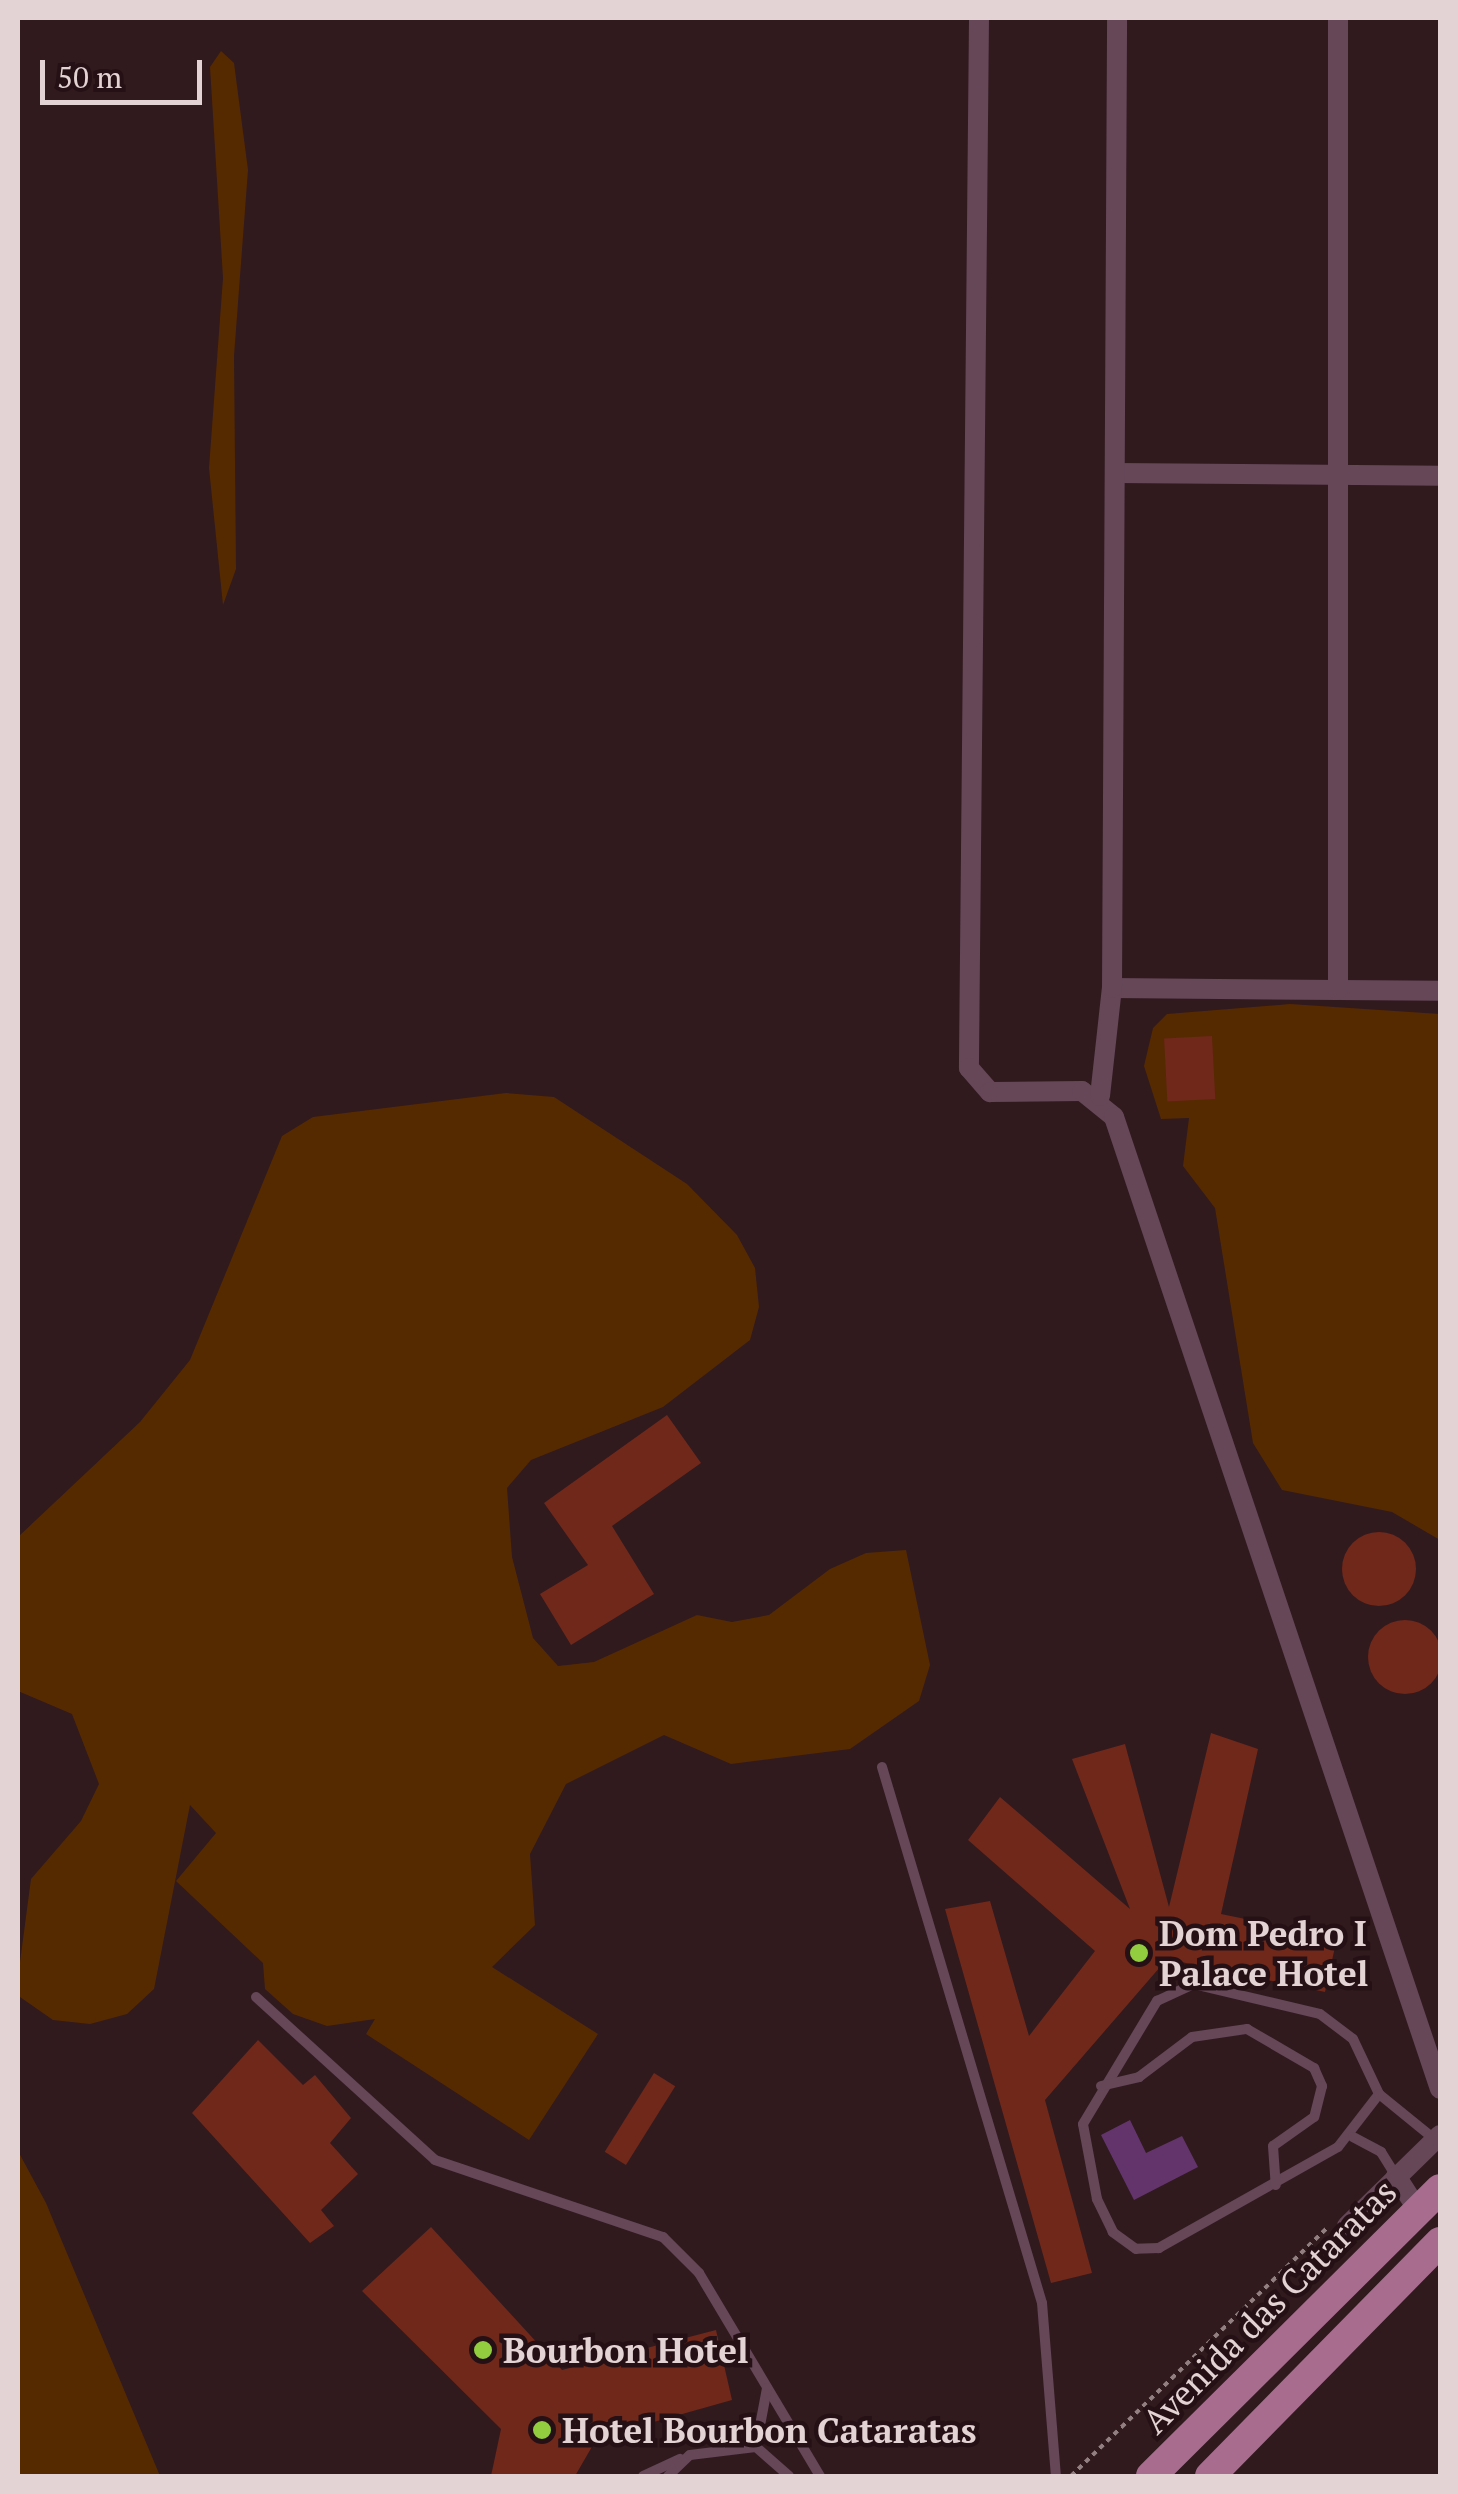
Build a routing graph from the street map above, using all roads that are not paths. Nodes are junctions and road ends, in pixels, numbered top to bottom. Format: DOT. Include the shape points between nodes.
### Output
graph roads {
  1 [pos="979,18"];
  2 [pos="1117,18"];
  3 [pos="1338,18"];
  4 [pos="1116,474"];
  5 [pos="1336,474"];
  6 [pos="1440,476"];
  7 [pos="1112,988"];
  8 [pos="1338,990"];
  9 [pos="1440,990"];
  10 [pos="1100,1096"];
  11 [pos="882,1767"];
  12 [pos="256,1997"];
  13 [pos="1102,2086"];
  14 [pos="1440,2089"];
  15 [pos="1378,2094"];
  16 [pos="1437,2136"];
  17 [pos="1352,2137"];
  18 [pos="1396,2176"];
  19 [pos="1276,2185"];
  20 [pos="1429,2200"];
  21 [pos="1341,2223"];
  22 [pos="1440,2242"];
  23 [pos="768,2387"];
  24 [pos="756,2447"];
  25 [pos="690,2455"];
  26 [pos="642,2476"];
  27 [pos="668,2476"];
  28 [pos="789,2476"];
  29 [pos="820,2476"];
  30 [pos="1056,2476"];
  31 [pos="1151,2476"];
  32 [pos="1210,2476"];
  1 -- 10 [label="street" via="969,1068 990,1092"];
  2 -- 4 [label="street"];
  3 -- 5 [label="street"];
  4 -- 5 [label="street"];
  4 -- 7 [label="street"];
  5 -- 6 [label="street"];
  5 -- 8 [label="street"];
  7 -- 8 [label="street"];
  7 -- 10 [label="street"];
  8 -- 9 [label="street"];
  10 -- 14 [label="street" via="1123,1142"];
  11 -- 30 [label="lane" via="1042,2303"];
  12 -- 23 [label="lane" via="435,2160 663,2237 699,2273"];
  13 -- 15 [label="lane" via="1157,2000 1203,1984 1334,2023"];
  13 -- 19 [label="lane" via="1082,2144 1097,2200 1127,2246 1159,2248"];
  13 -- 19 [label="lane" via="1140,2077 1192,2037 1247,2029 1314,2068 1322,2086 1314,2117 1274,2146"];
  15 -- 16 [label="lane"];
  15 -- 17 [label="lane"];
  16 -- 18 [label="street"];
  17 -- 18 [label="lane" via="1381,2152"];
  17 -- 19 [label="lane"];
  18 -- 20 [label="street"];
  18 -- 21 [label="street"];
  20 -- 31 [label="main road, Avenida das Cataratas"];
  22 -- 32 [label="main road"];
  23 -- 24 [label="lane"];
  23 -- 29 [label="lane"];
  24 -- 25 [label="lane"];
  24 -- 28 [label="lane"];
  25 -- 26 [label="lane"];
  25 -- 27 [label="lane"];
}
